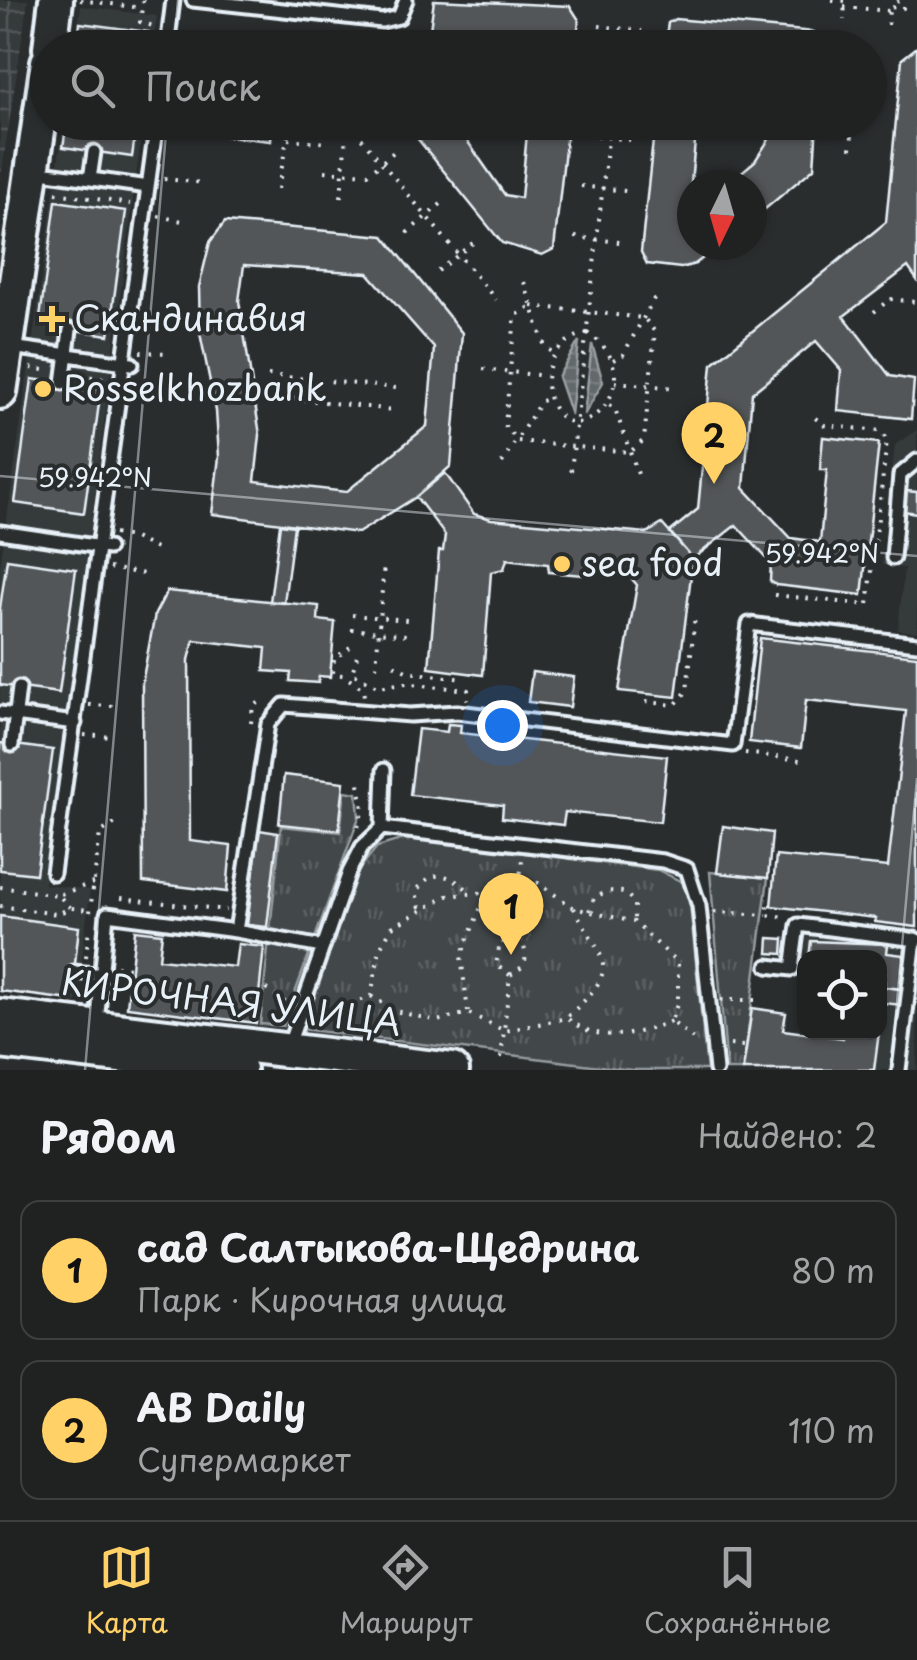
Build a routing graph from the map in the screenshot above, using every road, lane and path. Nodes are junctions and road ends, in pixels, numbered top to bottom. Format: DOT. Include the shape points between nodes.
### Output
graph roads {
  1 [pos="56,0"];
  2 [pos="80,0"];
  3 [pos="143,0"];
  4 [pos="174,0"];
  5 [pos="193,0"];
  6 [pos="406,0"];
  7 [pos="832,0"];
  8 [pos="890,0"];
  9 [pos="97,1"];
  10 [pos="120,3"];
  11 [pos="844,6"];
  12 [pos="142,8"];
  13 [pos="889,11"];
  14 [pos="844,20"];
  15 [pos="888,25"];
  16 [pos="599,26"];
  17 [pos="620,28"];
  18 [pos="52,30"];
  19 [pos="156,30"];
  20 [pos="170,30"];
  21 [pos="635,30"];
  22 [pos="44,140"];
  23 [pos="155,140"];
  24 [pos="288,140"];
  25 [pos="296,140"];
  26 [pos="346,140"];
  27 [pos="361,140"];
  28 [pos="608,140"];
  29 [pos="852,140"];
  30 [pos="328,144"];
  31 [pos="851,149"];
  32 [pos="396,150"];
  33 [pos="94,152"];
  34 [pos="380,164"];
  35 [pos="325,170"];
  36 [pos="343,172"];
  37 [pos="90,179"];
  38 [pos="161,179"];
  39 [pos="42,182"];
  40 [pos="204,183"];
  41 [pos="581,186"];
  42 [pos="278,189"];
  43 [pos="603,189"];
  44 [pos="626,191"];
  45 [pos="150,192"];
  46 [pos="341,197"];
  47 [pos="442,203"];
  48 [pos="134,212"];
  49 [pos="426,216"];
  50 [pos="168,218"];
  51 [pos="187,222"];
  52 [pos="407,233"];
  53 [pos="576,238"];
  54 [pos="598,240"];
  55 [pos="474,242"];
  56 [pos="620,242"];
  57 [pos="458,255"];
  58 [pos="438,271"];
  59 [pos="524,282"];
  60 [pos="656,295"];
  61 [pos="496,300"];
  62 [pos="917,302"];
  63 [pos="532,306"];
  64 [pos="590,312"];
  65 [pos="874,312"];
  66 [pos="644,318"];
  67 [pos="70,330"];
  68 [pos="587,333"];
  69 [pos="11,335"];
  70 [pos="170,352"];
  71 [pos="554,353"];
  72 [pos="148,354"];
  73 [pos="67,355"];
  74 [pos="612,360"];
  75 [pos="128,363"];
  76 [pos="483,368"];
  77 [pos="510,372"];
  78 [pos="268,375"];
  79 [pos="546,376"];
  80 [pos="64,378"];
  81 [pos="174,382"];
  82 [pos="616,382"];
  83 [pos="144,383"];
  84 [pos="110,385"];
  85 [pos="650,385"];
  86 [pos="396,388"];
  87 [pos="674,388"];
  88 [pos="0,392"];
  89 [pos="272,396"];
  90 [pos="548,399"];
  91 [pos="608,404"];
  92 [pos="393,410"];
  93 [pos="814,417"];
  94 [pos="576,425"];
  95 [pos="517,441"];
  96 [pos="574,446"];
  97 [pos="630,452"];
  98 [pos="917,461"];
  99 [pos="502,463"];
  100 [pos="571,470"];
  101 [pos="639,477"];
  102 [pos="0,532"];
  103 [pos="124,535"];
  104 [pos="104,547"];
  105 [pos="156,550"];
  106 [pos="892,558"];
  107 [pos="384,564"];
  108 [pos="121,569"];
  109 [pos="144,574"];
  110 [pos="774,594"];
  111 [pos="352,615"];
  112 [pos="695,616"];
  113 [pos="380,617"];
  114 [pos="407,620"];
  115 [pos="351,629"];
  116 [pos="379,632"];
  117 [pos="406,635"];
  118 [pos="917,644"];
  119 [pos="350,647"];
  120 [pos="356,656"];
  121 [pos="394,665"];
  122 [pos="376,668"];
  123 [pos="463,678"];
  124 [pos="19,688"];
  125 [pos="272,696"];
  126 [pos="263,700"];
  127 [pos="456,700"];
  128 [pos="467,700"];
  129 [pos="378,702"];
  130 [pos="480,702"];
  131 [pos="646,702"];
  132 [pos="98,706"];
  133 [pos="115,706"];
  134 [pos="0,713"];
  135 [pos="16,715"];
  136 [pos="260,719"];
  137 [pos="78,721"];
  138 [pos="251,723"];
  139 [pos="97,737"];
  140 [pos="114,738"];
  141 [pos="12,744"];
  142 [pos="734,745"];
  143 [pos="800,760"];
  144 [pos="384,770"];
  145 [pos="117,822"];
  146 [pos="382,828"];
  147 [pos="524,845"];
  148 [pos="54,873"];
  149 [pos="520,878"];
  150 [pos="94,882"];
  151 [pos="0,887"];
  152 [pos="470,892"];
  153 [pos="487,892"];
  154 [pos="58,895"];
  155 [pos="121,898"];
  156 [pos="0,906"];
  157 [pos="71,908"];
  158 [pos="420,908"];
  159 [pos="574,908"];
  160 [pos="90,910"];
  161 [pos="230,911"];
  162 [pos="589,911"];
  163 [pos="709,912"];
  164 [pos="108,914"];
  165 [pos="767,914"];
  166 [pos="634,922"];
  167 [pos="236,931"];
  168 [pos="916,940"];
  169 [pos="513,941"];
  170 [pos="322,947"];
  171 [pos="768,966"];
  172 [pos="74,972"];
  173 [pos="510,975"];
  174 [pos="104,976"];
  175 [pos="266,989"];
  176 [pos="371,996"];
  177 [pos="716,999"];
  178 [pos="761,1000"];
  179 [pos="468,1013"];
  180 [pos="0,1016"];
  181 [pos="302,1016"];
  182 [pos="566,1018"];
  183 [pos="672,1021"];
  184 [pos="505,1030"];
  185 [pos="95,1040"];
  186 [pos="0,1042"];
  187 [pos="720,1043"];
  188 [pos="743,1046"];
  189 [pos="288,1050"];
  190 [pos="715,1056"];
  191 [pos="501,1058"];
  192 [pos="239,1070"];
  193 [pos="452,1070"];
  194 [pos="716,1070"];
  195 [pos="900,1070"];
  1 -- 18 [label="main road"];
  2 -- 9 [label="path"];
  3 -- 12 [label="path"];
  4 -- 20 [label="lane"];
  5 -- 6 [label="lane" via="382,22 399,18"];
  7 -- 11 [label="path"];
  8 -- 13 [label="path" via="904,2"];
  9 -- 10 [label="path"];
  10 -- 12 [label="path"];
  11 -- 13 [label="path"];
  11 -- 14 [label="path"];
  12 -- 19 [label="path" via="140,22"];
  13 -- 15 [label="path"];
  16 -- 17 [label="path"];
  17 -- 21 [label="path"];
  22 -- 39 [label="main road"];
  23 -- 45 [label="lane"];
  24 -- 42 [label="path"];
  25 -- 30 [label="path"];
  26 -- 36 [label="path"];
  27 -- 34 [label="path"];
  28 -- 43 [label="path"];
  29 -- 31 [label="path"];
  32 -- 34 [label="path"];
  33 -- 37 [label="lane"];
  34 -- 36 [label="path" via="368,174"];
  34 -- 49 [label="path"];
  35 -- 36 [label="path"];
  36 -- 46 [label="path"];
  37 -- 39 [label="lane"];
  37 -- 45 [label="lane"];
  38 -- 40 [label="path"];
  39 -- 48 [label="path" via="125,201"];
  39 -- 69 [label="main road"];
  41 -- 43 [label="path"];
  43 -- 44 [label="path"];
  43 -- 54 [label="path"];
  45 -- 75 [label="lane"];
  47 -- 49 [label="path"];
  49 -- 52 [label="path"];
  49 -- 57 [label="path"];
  50 -- 51 [label="path"];
  53 -- 54 [label="path"];
  54 -- 56 [label="path"];
  54 -- 64 [label="path"];
  55 -- 57 [label="path"];
  57 -- 58 [label="path"];
  57 -- 61 [label="path"];
  59 -- 63 [label="path"];
  60 -- 66 [label="path"];
  62 -- 65 [label="path" via="890,299"];
  63 -- 64 [label="path"];
  63 -- 71 [label="path" via="545,347"];
  63 -- 77 [label="path" via="516,316"];
  64 -- 66 [label="path"];
  64 -- 68 [label="path"];
  66 -- 74 [label="path" via="623,355"];
  66 -- 85 [label="path" via="655,332"];
  67 -- 73 [label="lane"];
  68 -- 71 [label="path" via="570,337"];
  68 -- 74 [label="path"];
  68 -- 94 [label="path"];
  69 -- 73 [label="lane"];
  69 -- 80 [label="path"];
  69 -- 88 [label="main road"];
  70 -- 72 [label="path"];
  71 -- 79 [label="path"];
  73 -- 75 [label="lane"];
  73 -- 80 [label="lane"];
  74 -- 82 [label="path"];
  75 -- 104 [label="lane"];
  76 -- 77 [label="path"];
  77 -- 79 [label="path"];
  77 -- 95 [label="path" via="504,426"];
  78 -- 86 [label="path"];
  79 -- 90 [label="path"];
  80 -- 84 [label="path" via="101,377"];
  81 -- 83 [label="path"];
  82 -- 85 [label="path"];
  82 -- 91 [label="path"];
  85 -- 87 [label="path"];
  85 -- 97 [label="path" via="644,440"];
  89 -- 92 [label="path"];
  90 -- 94 [label="path" via="561,418"];
  90 -- 95 [label="path"];
  91 -- 94 [label="path"];
  91 -- 97 [label="path"];
  93 -- 110 [label="path" via="824,425 880,431 886,440 868,605"];
  94 -- 96 [label="path"];
  95 -- 96 [label="path"];
  95 -- 99 [label="path"];
  96 -- 97 [label="path"];
  96 -- 100 [label="path"];
  97 -- 101 [label="path"];
  98 -- 106 [label="lane" via="900,475"];
  102 -- 104 [label="lane"];
  103 -- 105 [label="path"];
  104 -- 137 [label="lane"];
  107 -- 113 [label="path"];
  108 -- 109 [label="path"];
  111 -- 113 [label="path"];
  112 -- 131 [label="path" via="687,691 675,705"];
  113 -- 114 [label="path"];
  113 -- 116 [label="path"];
  115 -- 116 [label="path"];
  116 -- 117 [label="path"];
  116 -- 122 [label="path"];
  118 -- 142 [label="lane" via="749,624"];
  119 -- 129 [label="path" via="334,659 333,674 363,689 363,700"];
  120 -- 128 [label="path" via="352,673 369,684 468,690"];
  121 -- 123 [label="path"];
  124 -- 135 [label="lane"];
  125 -- 126 [label="path"];
  126 -- 136 [label="path"];
  126 -- 138 [label="path" via="255,702"];
  127 -- 128 [label="path"];
  128 -- 130 [label="path"];
  132 -- 133 [label="path"];
  134 -- 135 [label="lane"];
  135 -- 137 [label="lane"];
  135 -- 141 [label="lane"];
  137 -- 148 [label="lane"];
  139 -- 140 [label="path"];
  142 -- 143 [label="path" via="742,753"];
  142 -- 167 [label="lane" via="458,712 284,705 268,724"];
  144 -- 146 [label="lane"];
  145 -- 150 [label="path" via="100,833"];
  146 -- 147 [label="lane"];
  146 -- 170 [label="lane" via="349,872"];
  147 -- 149 [label="path"];
  147 -- 190 [label="lane" via="687,869 699,906"];
  149 -- 153 [label="path" via="504,879"];
  149 -- 159 [label="path"];
  149 -- 169 [label="path"];
  150 -- 154 [label="path"];
  150 -- 160 [label="path"];
  151 -- 154 [label="path"];
  152 -- 153 [label="path"];
  152 -- 158 [label="path"];
  152 -- 158 [label="path" via="440,874 416,892"];
  153 -- 179 [label="path" via="461,956"];
  154 -- 157 [label="path"];
  155 -- 161 [label="path"];
  156 -- 157 [label="path" via="57,914"];
  157 -- 160 [label="path"];
  158 -- 176 [label="path" via="392,927 380,948"];
  159 -- 162 [label="path"];
  159 -- 182 [label="path" via="604,957 602,980"];
  160 -- 164 [label="path"];
  162 -- 166 [label="path"];
  162 -- 166 [label="path" via="594,898 624,892 634,902"];
  163 -- 165 [label="path"];
  164 -- 167 [label="lane"];
  164 -- 174 [label="lane"];
  166 -- 183 [label="path" via="678,963"];
  167 -- 170 [label="lane"];
  168 -- 171 [label="lane" via="798,925 792,969"];
  168 -- 195 [label="lane"];
  169 -- 173 [label="path" via="527,958"];
  169 -- 173 [label="path" via="500,942 494,954 496,966"];
  170 -- 181 [label="lane"];
  172 -- 174 [label="lane"];
  173 -- 184 [label="path"];
  174 -- 185 [label="lane"];
  175 -- 181 [label="path"];
  176 -- 179 [label="path" via="395,1011 437,1021"];
  176 -- 181 [label="path" via="318,1022"];
  177 -- 178 [label="path"];
  179 -- 184 [label="path"];
  180 -- 185 [label="main road, КИРОЧНАЯ УЛИЦА"];
  181 -- 189 [label="lane"];
  182 -- 183 [label="path" via="600,1035 645,1033"];
  182 -- 184 [label="path"];
  183 -- 190 [label="path"];
  184 -- 191 [label="path"];
  185 -- 186 [label="main road, КИРОЧНАЯ УЛИЦА"];
  185 -- 189 [label="main road, КИРОЧНАЯ УЛИЦА"];
  185 -- 192 [label="main road, КИРОЧНАЯ УЛИЦА"];
  187 -- 188 [label="path"];
  189 -- 193 [label="main road, КИРОЧНАЯ УЛИЦА"];
  190 -- 194 [label="lane"];
}
